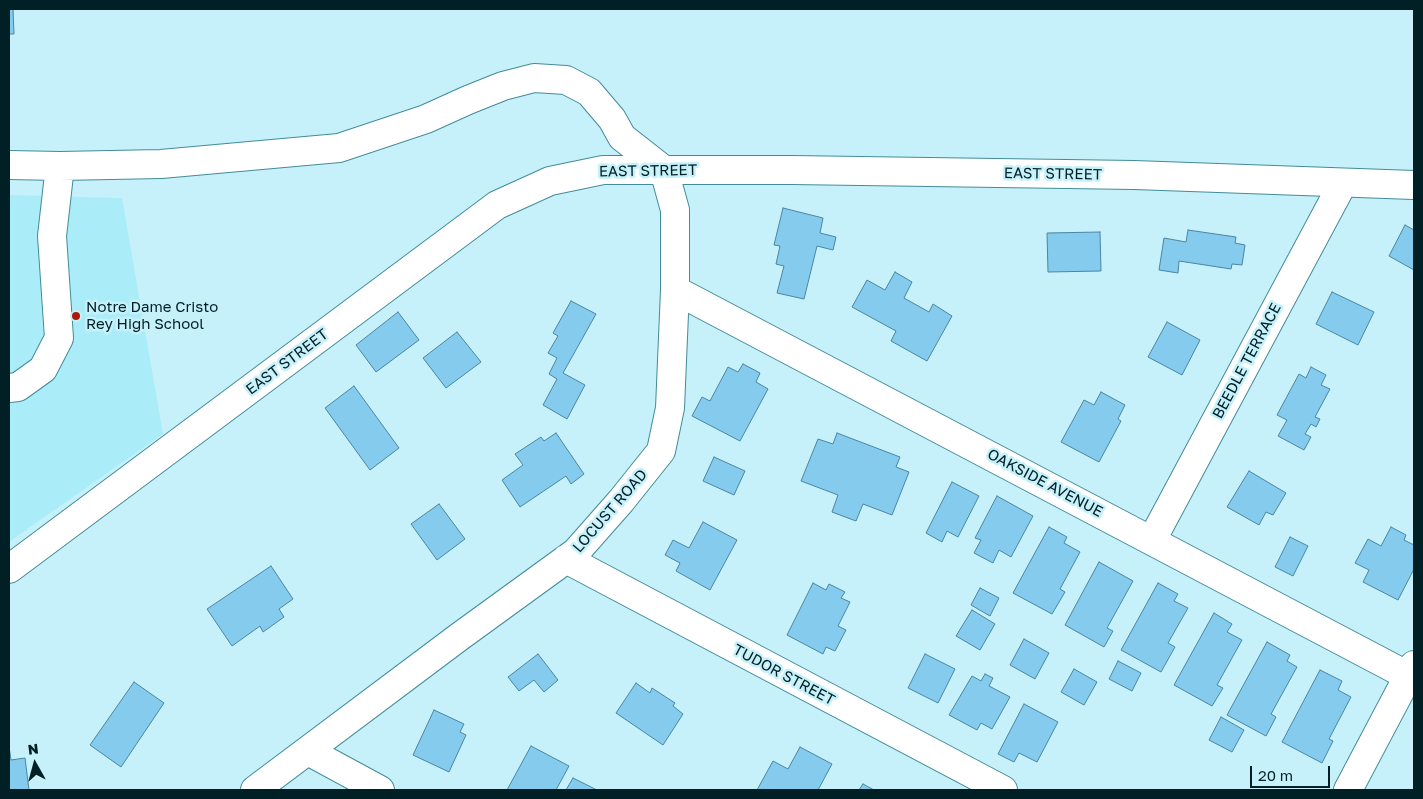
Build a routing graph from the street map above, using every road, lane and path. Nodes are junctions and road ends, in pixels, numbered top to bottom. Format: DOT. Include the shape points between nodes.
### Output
graph roads {
  1 [pos="9,165"];
  2 [pos="60,166"];
  3 [pos="664,170"];
  4 [pos="1343,183"];
  5 [pos="1414,185"];
  6 [pos="675,290"];
  7 [pos="9,388"];
  8 [pos="1152,540"];
  9 [pos="566,559"];
  10 [pos="9,569"];
  11 [pos="1412,673"];
  12 [pos="308,751"];
  13 [pos="255,790"];
  14 [pos="380,790"];
  15 [pos="1003,790"];
  16 [pos="1348,790"];
  1 -- 2 [label="street"];
  2 -- 3 [label="street" via="161,164 339,148 426,119 503,86 534,78 566,80 589,92 612,119 622,137"];
  2 -- 7 [label="street" via="52,236 60,338 43,369 18,387"];
  3 -- 4 [label="street, EAST STREET" via="1134,175"];
  3 -- 6 [label="street, LOCUST ROAD" via="675,210"];
  3 -- 10 [label="street, EAST STREET" via="603,170 550,182 497,205"];
  4 -- 5 [label="street, EAST STREET"];
  4 -- 8 [label="street, BEEDLE TERRACE"];
  6 -- 8 [label="street, OAKSIDE AVENUE"];
  6 -- 9 [label="street, LOCUST ROAD" via="670,408 661,451 622,501"];
  8 -- 11 [label="street, OAKSIDE AVENUE"];
  9 -- 12 [label="street, LOCUST ROAD"];
  9 -- 15 [label="street, TUDOR STREET"];
  11 -- 16 [label="street"];
  12 -- 13 [label="street, LOCUST ROAD"];
  12 -- 14 [label="street"];
}
